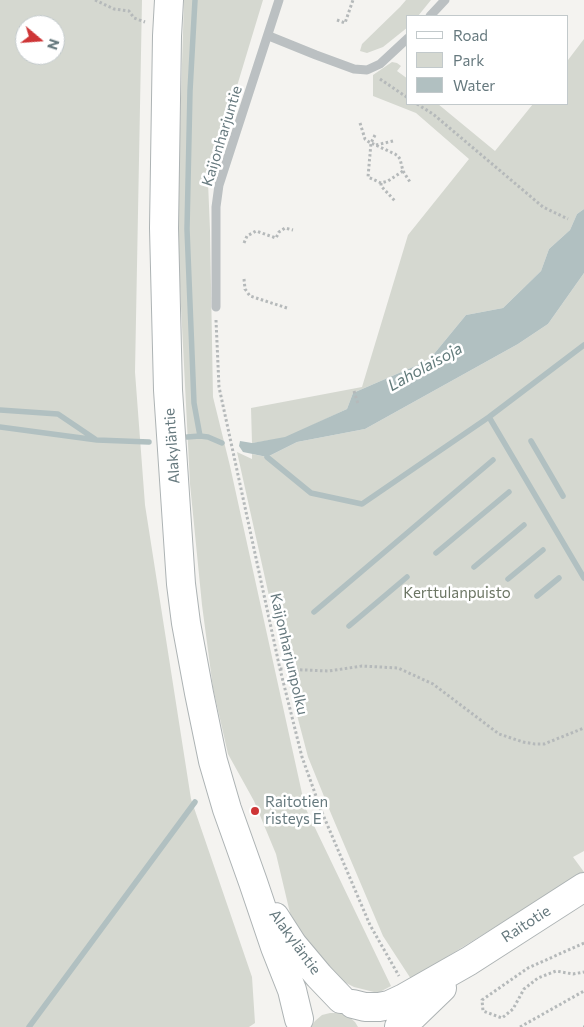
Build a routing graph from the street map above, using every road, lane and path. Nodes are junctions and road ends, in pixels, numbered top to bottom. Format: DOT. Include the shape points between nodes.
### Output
graph roads {
  1 [pos="95,0"];
  2 [pos="169,0"];
  3 [pos="279,0"];
  4 [pos="353,0"];
  5 [pos="445,0"];
  6 [pos="431,15"];
  7 [pos="337,20"];
  8 [pos="146,22"];
  9 [pos="269,36"];
  10 [pos="406,40"];
  11 [pos="367,70"];
  12 [pos="406,97"];
  13 [pos="419,105"];
  14 [pos="360,123"];
  15 [pos="375,135"];
  16 [pos="394,142"];
  17 [pos="371,143"];
  18 [pos="375,145"];
  19 [pos="403,171"];
  20 [pos="410,182"];
  21 [pos="381,183"];
  22 [pos="395,201"];
  23 [pos="568,219"];
  24 [pos="293,230"];
  25 [pos="244,243"];
  26 [pos="244,279"];
  27 [pos="216,307"];
  28 [pos="287,308"];
  29 [pos="354,391"];
  30 [pos="358,404"];
  31 [pos="280,669"];
  32 [pos="584,728"];
  33 [pos="253,882"];
  34 [pos="584,887"];
  35 [pos="584,943"];
  36 [pos="469,961"];
  37 [pos="584,972"];
  38 [pos="401,980"];
  39 [pos="584,991"];
  40 [pos="347,1002"];
  41 [pos="298,1023"];
  42 [pos="371,1027"];
  43 [pos="399,1027"];
  44 [pos="520,1027"];
  1 -- 8 [label="path" via="114,10 129,11 134,18"];
  2 -- 33 [label="main road, Alakyläntie" via="164,228 169,399 181,584 213,761"];
  3 -- 9 [label="street, Kaijonharjuntie"];
  4 -- 7 [label="path" via="345,23"];
  5 -- 6 [label="street"];
  9 -- 11 [label="street" via="354,69"];
  9 -- 27 [label="street, Kaijonharjuntie" via="219,184"];
  10 -- 11 [label="street" via="380,64"];
  11 -- 12 [label="path"];
  13 -- 23 [label="path" via="543,207"];
  14 -- 17 [label="path" via="365,139"];
  15 -- 17 [label="path"];
  16 -- 18 [label="path"];
  17 -- 18 [label="path"];
  17 -- 21 [label="path" via="368,177"];
  18 -- 19 [label="path" via="398,156"];
  19 -- 20 [label="path"];
  19 -- 21 [label="path"];
  21 -- 22 [label="path"];
  24 -- 25 [label="path" via="285,228 276,238 256,231 246,236"];
  26 -- 28 [label="path" via="250,296"];
  27 -- 31 [label="path, Kaijonharjunpolku" via="219,387"];
  29 -- 30 [label="path"];
  31 -- 32 [label="path" via="398,668 433,684 499,734 523,742 544,744"];
  31 -- 38 [label="path, Kaijonharjunpolku" via="302,757 321,810 370,925"];
  33 -- 40 [label="main road, Alakyläntie" via="293,945"];
  33 -- 41 [label="main road, Alakyläntie" via="292,990"];
  34 -- 36 [label="main road, Raitotie"];
  35 -- 37 [label="path" via="528,968 482,1000 483,1011 502,1018 513,1009 524,989 538,978 556,971"];
  36 -- 40 [label="main road, Raitotie" via="389,1005 365,1007"];
  36 -- 43 [label="main road, Raitotie"];
  39 -- 44 [label="path"];
  40 -- 41 [label="main road, Raitotie" via="329,999 317,1002 307,1009"];
  40 -- 42 [label="main road, Alakyläntie" via="363,1012"];
}
